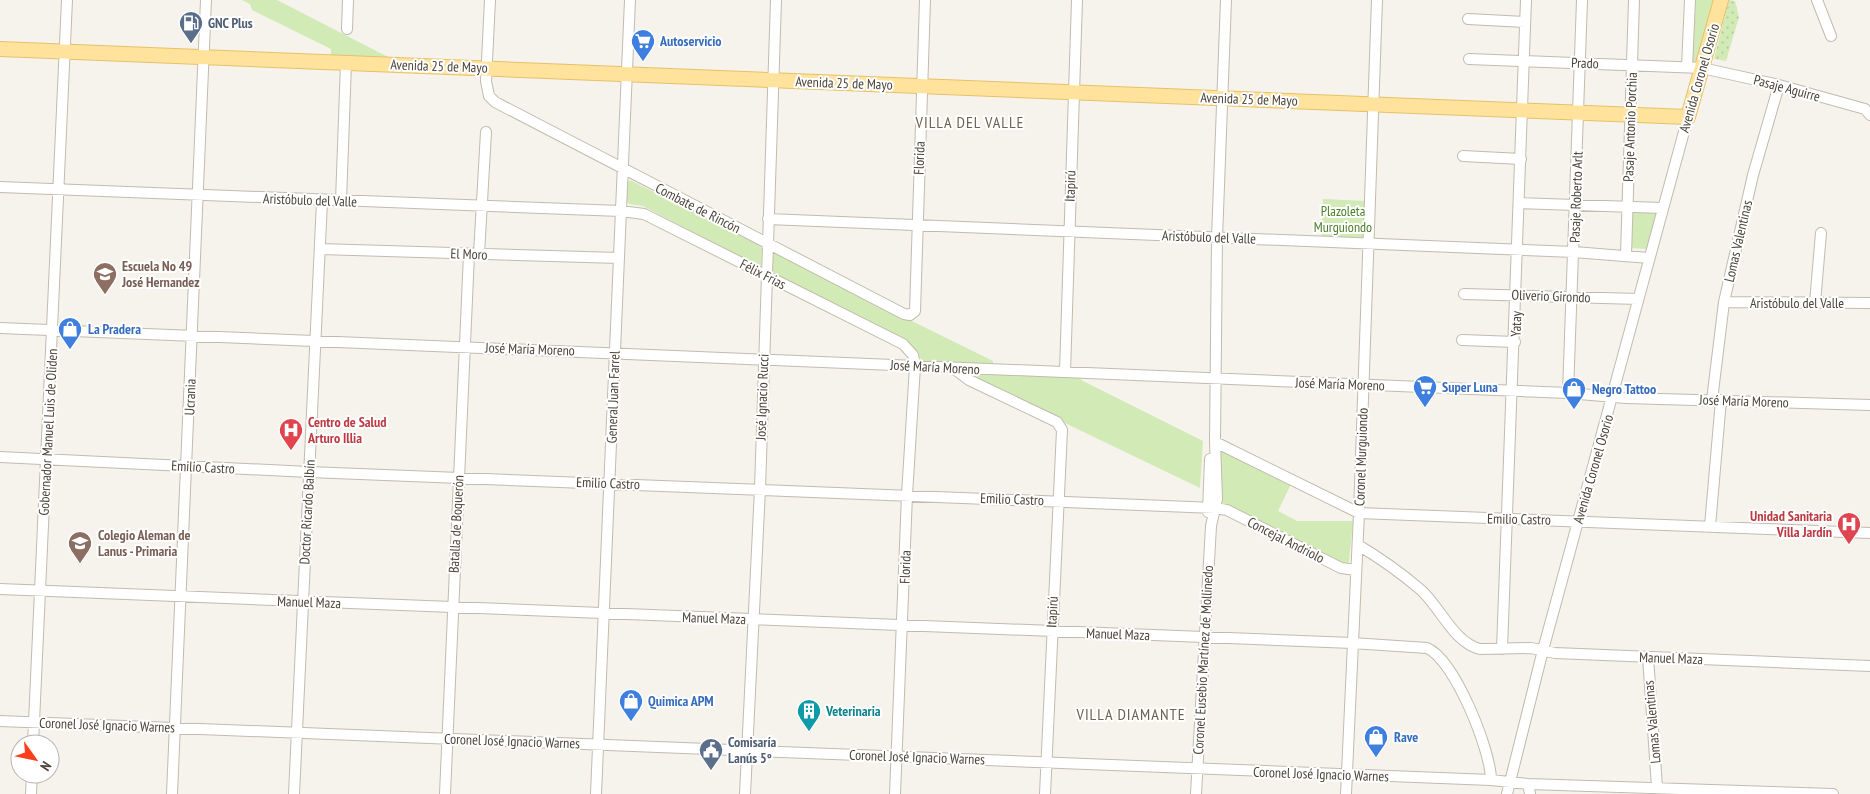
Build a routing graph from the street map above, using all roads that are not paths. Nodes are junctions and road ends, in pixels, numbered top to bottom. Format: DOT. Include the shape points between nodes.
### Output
graph roads {
  1 [pos="67,0"];
  2 [pos="206,0"];
  3 [pos="348,0"];
  4 [pos="490,0"];
  5 [pos="630,0"];
  6 [pos="776,0"];
  7 [pos="925,0"];
  8 [pos="1077,0"];
  9 [pos="1226,0"];
  10 [pos="1377,0"];
  11 [pos="1526,0"];
  12 [pos="1582,0"];
  13 [pos="1634,0"];
  14 [pos="1690,0"];
  15 [pos="1721,0"];
  16 [pos="1817,0"];
  17 [pos="1468,19"];
  18 [pos="1525,22"];
  19 [pos="346,29"];
  20 [pos="1831,36"];
  21 [pos="0,49"];
  22 [pos="64,52"];
  23 [pos="204,56"];
  24 [pos="1469,59"];
  25 [pos="1524,60"];
  26 [pos="1580,62"];
  27 [pos="346,63"];
  28 [pos="1632,65"];
  29 [pos="1687,67"];
  30 [pos="486,68"];
  31 [pos="1702,68"];
  32 [pos="627,75"];
  33 [pos="772,81"];
  34 [pos="1779,85"];
  35 [pos="922,86"];
  36 [pos="1074,92"];
  37 [pos="1222,98"];
  38 [pos="1374,104"];
  39 [pos="1523,109"];
  40 [pos="1578,111"];
  41 [pos="1630,113"];
  42 [pos="1870,114"];
  43 [pos="1688,117"];
  44 [pos="486,132"];
  45 [pos="1463,156"];
  46 [pos="1521,159"];
  47 [pos="622,168"];
  48 [pos="0,187"];
  49 [pos="59,189"];
  50 [pos="198,195"];
  51 [pos="322,201"];
  52 [pos="341,201"];
  53 [pos="1520,203"];
  54 [pos="1576,205"];
  55 [pos="482,206"];
  56 [pos="1627,206"];
  57 [pos="1663,208"];
  58 [pos="621,211"];
  59 [pos="768,219"];
  60 [pos="917,226"];
  61 [pos="1068,232"];
  62 [pos="1821,233"];
  63 [pos="1217,238"];
  64 [pos="767,244"];
  65 [pos="1369,244"];
  66 [pos="320,249"];
  67 [pos="1518,250"];
  68 [pos="1574,252"];
  69 [pos="474,254"];
  70 [pos="1626,255"];
  71 [pos="619,258"];
  72 [pos="1649,258"];
  73 [pos="766,276"];
  74 [pos="1464,294"];
  75 [pos="1517,295"];
  76 [pos="1573,297"];
  77 [pos="1638,299"];
  78 [pos="1724,302"];
  79 [pos="1815,303"];
  80 [pos="1870,303"];
  81 [pos="910,314"];
  82 [pos="0,328"];
  83 [pos="53,329"];
  84 [pos="193,336"];
  85 [pos="315,340"];
  86 [pos="1462,340"];
  87 [pos="1515,342"];
  88 [pos="465,347"];
  89 [pos="615,353"];
  90 [pos="764,359"];
  91 [pos="915,366"];
  92 [pos="953,368"];
  93 [pos="1065,372"];
  94 [pos="1216,379"];
  95 [pos="1363,386"];
  96 [pos="1514,391"];
  97 [pos="1568,393"];
  98 [pos="1613,397"];
  99 [pos="1717,400"];
  100 [pos="1870,405"];
  101 [pos="1215,442"];
  102 [pos="0,457"];
  103 [pos="48,459"];
  104 [pos="188,466"];
  105 [pos="309,472"];
  106 [pos="458,477"];
  107 [pos="609,483"];
  108 [pos="760,489"];
  109 [pos="907,496"];
  110 [pos="1057,501"];
  111 [pos="1211,508"];
  112 [pos="1359,513"];
  113 [pos="1507,520"];
  114 [pos="1578,520"];
  115 [pos="1710,526"];
  116 [pos="1870,534"];
  117 [pos="1358,545"];
  118 [pos="1356,570"];
  119 [pos="0,590"];
  120 [pos="40,590"];
  121 [pos="180,598"];
  122 [pos="303,601"];
  123 [pos="452,608"];
  124 [pos="604,614"];
  125 [pos="753,619"];
  126 [pos="902,626"];
  127 [pos="1051,632"];
  128 [pos="1204,637"];
  129 [pos="1352,643"];
  130 [pos="1502,649"];
  131 [pos="1543,650"];
  132 [pos="1648,657"];
  133 [pos="1870,666"];
  134 [pos="0,720"];
  135 [pos="34,722"];
  136 [pos="175,728"];
  137 [pos="296,732"];
  138 [pos="33,734"];
  139 [pos="448,738"];
  140 [pos="598,744"];
  141 [pos="748,750"];
  142 [pos="898,756"];
  143 [pos="1046,763"];
  144 [pos="1197,769"];
  145 [pos="1347,774"];
  146 [pos="1491,780"];
  147 [pos="1510,782"];
  148 [pos="1657,786"];
  149 [pos="1529,789"];
  150 [pos="172,794"];
  151 [pos="294,794"];
  152 [pos="445,794"];
  153 [pos="596,794"];
  154 [pos="746,794"];
  155 [pos="895,794"];
  156 [pos="1045,794"];
  157 [pos="1196,794"];
  158 [pos="1346,794"];
  159 [pos="1507,794"];
  160 [pos="1833,794"];
  1 -- 22 [label="street, Gobernador Manuel Luis de Oliden"];
  2 -- 23 [label="street, Ucrania"];
  3 -- 19 [label="street"];
  4 -- 30 [label="street"];
  5 -- 32 [label="street, General Juan Farrel"];
  6 -- 33 [label="street, José Ignacio Rucci"];
  7 -- 35 [label="street, Florida"];
  8 -- 36 [label="street, Itapirú"];
  9 -- 37 [label="street, Coronel Eusebio Martínez de Mollinedo"];
  10 -- 38 [label="street, Coronel Murguiondo"];
  11 -- 18 [label="street, Yatay"];
  12 -- 26 [label="street, Pasaje Roberto Arlt"];
  13 -- 28 [label="street, Pasaje Antonio Porchia"];
  14 -- 29 [label="street"];
  15 -- 31 [label="main road, Avenida Coronel Osorio"];
  16 -- 20 [label="street"];
  17 -- 18 [label="street"];
  18 -- 25 [label="street, Yatay"];
  21 -- 22 [label="main road, Avenida 25 de Mayo"];
  22 -- 23 [label="main road, Avenida 25 de Mayo"];
  22 -- 49 [label="street, Gobernador Manuel Luis de Oliden"];
  23 -- 27 [label="main road, Avenida 25 de Mayo"];
  23 -- 50 [label="street, Ucrania"];
  24 -- 25 [label="street, Prado"];
  25 -- 26 [label="street, Prado"];
  25 -- 39 [label="street, Yatay"];
  26 -- 28 [label="street, Prado"];
  26 -- 40 [label="street, Pasaje Roberto Arlt"];
  27 -- 30 [label="main road, Avenida 25 de Mayo"];
  27 -- 52 [label="street"];
  28 -- 29 [label="street, Prado"];
  28 -- 41 [label="street, Pasaje Antonio Porchia"];
  29 -- 31 [label="street, Prado"];
  30 -- 32 [label="main road, Avenida 25 de Mayo"];
  30 -- 47 [label="street, Combate de Rincón" via="489,96 502,107"];
  31 -- 34 [label="street, Pasaje Aguirre"];
  31 -- 43 [label="main road, Avenida Coronel Osorio"];
  32 -- 33 [label="main road, Avenida 25 de Mayo"];
  32 -- 47 [label="street, General Juan Farrel"];
  33 -- 35 [label="main road, Avenida 25 de Mayo"];
  33 -- 59 [label="street, José Ignacio Rucci"];
  34 -- 42 [label="street, Pasaje Aguirre" via="1865,109"];
  34 -- 78 [label="street, Lomas Valentinas" via="1751,182"];
  35 -- 36 [label="main road, Avenida 25 de Mayo"];
  35 -- 60 [label="street, Florida"];
  36 -- 37 [label="main road, Avenida 25 de Mayo"];
  36 -- 61 [label="street, Itapirú"];
  37 -- 38 [label="main road, Avenida 25 de Mayo"];
  37 -- 63 [label="street, Coronel Eusebio Martínez de Mollinedo"];
  38 -- 39 [label="main road, Avenida 25 de Mayo"];
  38 -- 65 [label="street, Coronel Murguiondo"];
  39 -- 40 [label="main road, Avenida 25 de Mayo"];
  39 -- 46 [label="street, Yatay"];
  40 -- 41 [label="main road, Avenida 25 de Mayo"];
  40 -- 54 [label="street, Pasaje Roberto Arlt"];
  41 -- 43 [label="main road, Avenida 25 de Mayo"];
  41 -- 56 [label="street, Pasaje Antonio Porchia"];
  43 -- 57 [label="street, Avenida Coronel Osorio"];
  44 -- 55 [label="street, Batalla de Boquerón"];
  45 -- 46 [label="street"];
  46 -- 53 [label="street, Yatay"];
  47 -- 58 [label="street, General Juan Farrel"];
  47 -- 64 [label="street, Combate de Rincón"];
  48 -- 49 [label="street, Aristóbulo del Valle"];
  49 -- 50 [label="street, Aristóbulo del Valle"];
  49 -- 83 [label="street, Gobernador Manuel Luis de Oliden"];
  50 -- 51 [label="street, Aristóbulo del Valle"];
  50 -- 84 [label="street, Ucrania"];
  51 -- 52 [label="street, Aristóbulo del Valle"];
  51 -- 66 [label="street, Doctor Ricardo Balbín"];
  52 -- 55 [label="street, Aristóbulo del Valle"];
  53 -- 54 [label="street"];
  53 -- 67 [label="street, Yatay"];
  54 -- 56 [label="street"];
  54 -- 68 [label="street, Pasaje Roberto Arlt"];
  55 -- 58 [label="street, Aristóbulo del Valle"];
  55 -- 69 [label="street, Batalla de Boquerón"];
  56 -- 57 [label="street"];
  56 -- 70 [label="street, Pasaje Antonio Porchia"];
  57 -- 72 [label="street, Avenida Coronel Osorio"];
  58 -- 71 [label="street, General Juan Farrel"];
  58 -- 73 [label="street, Félix Frias" via="651,216"];
  59 -- 60 [label="street, Aristóbulo del Valle"];
  59 -- 64 [label="street, José Ignacio Rucci"];
  60 -- 61 [label="street, Aristóbulo del Valle"];
  60 -- 81 [label="street, Florida" via="915,311"];
  61 -- 63 [label="street, Aristóbulo del Valle"];
  61 -- 93 [label="street, Itapirú"];
  62 -- 79 [label="street"];
  63 -- 65 [label="street, Aristóbulo del Valle"];
  63 -- 94 [label="street, Coronel Eusebio Martínez de Mollinedo"];
  64 -- 73 [label="street, José Ignacio Rucci"];
  64 -- 81 [label="street, Combate de Rincón" via="904,314"];
  65 -- 67 [label="street, Aristóbulo del Valle"];
  65 -- 95 [label="street, Coronel Murguiondo"];
  66 -- 69 [label="street, El Moro"];
  66 -- 85 [label="street, Doctor Ricardo Balbín"];
  67 -- 68 [label="street, Aristóbulo del Valle"];
  67 -- 75 [label="street, Yatay"];
  68 -- 70 [label="street, Aristóbulo del Valle"];
  68 -- 76 [label="street, Pasaje Roberto Arlt"];
  69 -- 71 [label="street, El Moro"];
  69 -- 88 [label="street, Batalla de Boquerón"];
  70 -- 72 [label="street, Aristóbulo del Valle"];
  71 -- 89 [label="street, General Juan Farrel"];
  72 -- 77 [label="street, Avenida Coronel Osorio"];
  73 -- 90 [label="street, José Ignacio Rucci"];
  73 -- 91 [label="street, Félix Frias" via="902,344 913,355"];
  74 -- 75 [label="street, Oliverio Girondo"];
  75 -- 76 [label="street, Oliverio Girondo"];
  75 -- 87 [label="street, Yatay"];
  76 -- 77 [label="street, Oliverio Girondo"];
  76 -- 97 [label="street, Pasaje Roberto Arlt"];
  77 -- 98 [label="street, Avenida Coronel Osorio"];
  78 -- 79 [label="street, Aristóbulo del Valle"];
  78 -- 99 [label="street, Lomas Valentinas"];
  79 -- 80 [label="street, Aristóbulo del Valle"];
  82 -- 83 [label="street, José María Moreno"];
  83 -- 84 [label="street, José María Moreno"];
  83 -- 103 [label="street, Gobernador Manuel Luis de Oliden"];
  84 -- 85 [label="street, José María Moreno"];
  84 -- 104 [label="street, Ucrania"];
  85 -- 88 [label="street, José María Moreno"];
  85 -- 105 [label="street, Doctor Ricardo Balbín"];
  86 -- 87 [label="street"];
  87 -- 96 [label="street, Yatay"];
  88 -- 89 [label="street, José María Moreno"];
  88 -- 106 [label="street, Batalla de Boquerón"];
  89 -- 90 [label="street, José María Moreno"];
  89 -- 107 [label="street, General Juan Farrel"];
  90 -- 91 [label="street, José María Moreno"];
  90 -- 108 [label="street, José Ignacio Rucci"];
  91 -- 92 [label="street, José María Moreno"];
  91 -- 109 [label="street, Florida"];
  92 -- 93 [label="street, José María Moreno"];
  92 -- 110 [label="street, Itapirú" via="969,380 1056,422 1062,430"];
  93 -- 94 [label="street, José María Moreno"];
  94 -- 95 [label="street, José María Moreno"];
  94 -- 101 [label="street, Coronel Eusebio Martínez de Mollinedo"];
  95 -- 96 [label="street, José María Moreno"];
  95 -- 112 [label="street, Coronel Murguiondo"];
  96 -- 97 [label="street, José María Moreno"];
  96 -- 113 [label="street, Yatay"];
  97 -- 98 [label="street, José María Moreno"];
  98 -- 99 [label="street, José María Moreno"];
  98 -- 114 [label="street, Avenida Coronel Osorio"];
  99 -- 100 [label="street, José María Moreno"];
  99 -- 115 [label="street, Lomas Valentinas"];
  101 -- 111 [label="street, Coronel Eusebio Martínez de Mollinedo" via="1209,464"];
  101 -- 112 [label="street, Emilio Castro"];
  102 -- 103 [label="street, Emilio Castro"];
  103 -- 104 [label="street, Emilio Castro"];
  103 -- 120 [label="street, Gobernador Manuel Luis de Oliden"];
  104 -- 105 [label="street, Emilio Castro"];
  104 -- 121 [label="street, Ucrania"];
  105 -- 106 [label="street, Emilio Castro"];
  105 -- 122 [label="street, Doctor Ricardo Balbín"];
  106 -- 107 [label="street, Emilio Castro"];
  106 -- 123 [label="street, Batalla de Boquerón"];
  107 -- 108 [label="street, Emilio Castro"];
  107 -- 124 [label="street, General Juan Farrel"];
  108 -- 109 [label="street, Emilio Castro"];
  108 -- 125 [label="street, José Ignacio Rucci"];
  109 -- 110 [label="street, Emilio Castro"];
  109 -- 126 [label="street, Florida"];
  110 -- 111 [label="street, Emilio Castro"];
  110 -- 127 [label="street, Itapirú"];
  111 -- 118 [label="street, Concejal Andriolo" via="1227,510 1341,568"];
  111 -- 128 [label="street, Coronel Eusebio Martínez de Mollinedo"];
  112 -- 113 [label="street, Emilio Castro"];
  112 -- 117 [label="street, Coronel Murguiondo"];
  113 -- 114 [label="street, Emilio Castro"];
  113 -- 130 [label="street, Yatay"];
  114 -- 115 [label="street, Emilio Castro"];
  114 -- 131 [label="street, Avenida Coronel Osorio"];
  115 -- 116 [label="street, Emilio Castro"];
  117 -- 118 [label="street, Coronel Murguiondo"];
  117 -- 130 [label="street, Manuel Maza" via="1421,590 1473,648"];
  118 -- 129 [label="street, Coronel Murguiondo"];
  119 -- 120 [label="street, Manuel Maza"];
  120 -- 121 [label="street, Manuel Maza"];
  120 -- 135 [label="street, Gobernador Manuel Luis de Oliden"];
  121 -- 122 [label="street, Manuel Maza"];
  121 -- 136 [label="street, Ucrania"];
  122 -- 123 [label="street, Manuel Maza"];
  122 -- 137 [label="street, Doctor Ricardo Balbín"];
  123 -- 124 [label="street, Manuel Maza"];
  123 -- 139 [label="street, Batalla de Boquerón"];
  124 -- 125 [label="street, Manuel Maza"];
  124 -- 140 [label="street, General Juan Farrel"];
  125 -- 126 [label="street, Manuel Maza"];
  125 -- 141 [label="street, José Ignacio Rucci"];
  126 -- 127 [label="street, Manuel Maza"];
  126 -- 142 [label="street, Florida"];
  127 -- 128 [label="street, Manuel Maza"];
  127 -- 143 [label="street, Itapirú"];
  128 -- 129 [label="street, Manuel Maza"];
  128 -- 144 [label="street, Coronel Eusebio Martínez de Mollinedo"];
  129 -- 145 [label="street, Coronel Murguiondo"];
  129 -- 146 [label="street, Manuel Maza" via="1428,648 1437,654 1466,699 1485,749"];
  130 -- 131 [label="street, Manuel Maza"];
  131 -- 132 [label="street, Manuel Maza"];
  131 -- 147 [label="street, Avenida Coronel Osorio"];
  132 -- 133 [label="street, Manuel Maza"];
  132 -- 148 [label="street, Lomas Valentinas"];
  134 -- 135 [label="street, Coronel José Ignacio Warnes"];
  135 -- 136 [label="street, Coronel José Ignacio Warnes"];
  135 -- 138 [label="street, Gobernador Manuel Luis de Oliden"];
  136 -- 137 [label="street, Coronel José Ignacio Warnes"];
  136 -- 150 [label="street, Ucrania"];
  137 -- 139 [label="street, Coronel José Ignacio Warnes"];
  137 -- 151 [label="street, Doctor Ricardo Balbín"];
  139 -- 140 [label="street, Coronel José Ignacio Warnes"];
  139 -- 152 [label="street, Batalla de Boquerón"];
  140 -- 141 [label="street, Coronel José Ignacio Warnes"];
  140 -- 153 [label="street, General Juan Farrel"];
  141 -- 142 [label="street, Coronel José Ignacio Warnes"];
  141 -- 154 [label="street, José Ignacio Rucci"];
  142 -- 143 [label="street, Coronel José Ignacio Warnes"];
  142 -- 155 [label="street, Florida"];
  143 -- 144 [label="street, Coronel José Ignacio Warnes"];
  143 -- 156 [label="street, Itapirú"];
  144 -- 145 [label="street, Coronel José Ignacio Warnes"];
  144 -- 157 [label="street, Coronel Eusebio Martínez de Mollinedo"];
  145 -- 146 [label="street, Coronel José Ignacio Warnes"];
  145 -- 158 [label="street, Coronel Murguiondo"];
  146 -- 147 [label="street, Coronel José Ignacio Warnes"];
  147 -- 149 [label="street, Coronel José Ignacio Warnes"];
  147 -- 159 [label="street, Avenida Coronel Osorio"];
  148 -- 149 [label="street, Coronel José Ignacio Warnes"];
  148 -- 160 [label="street, Coronel José Ignacio Warnes"];
}
